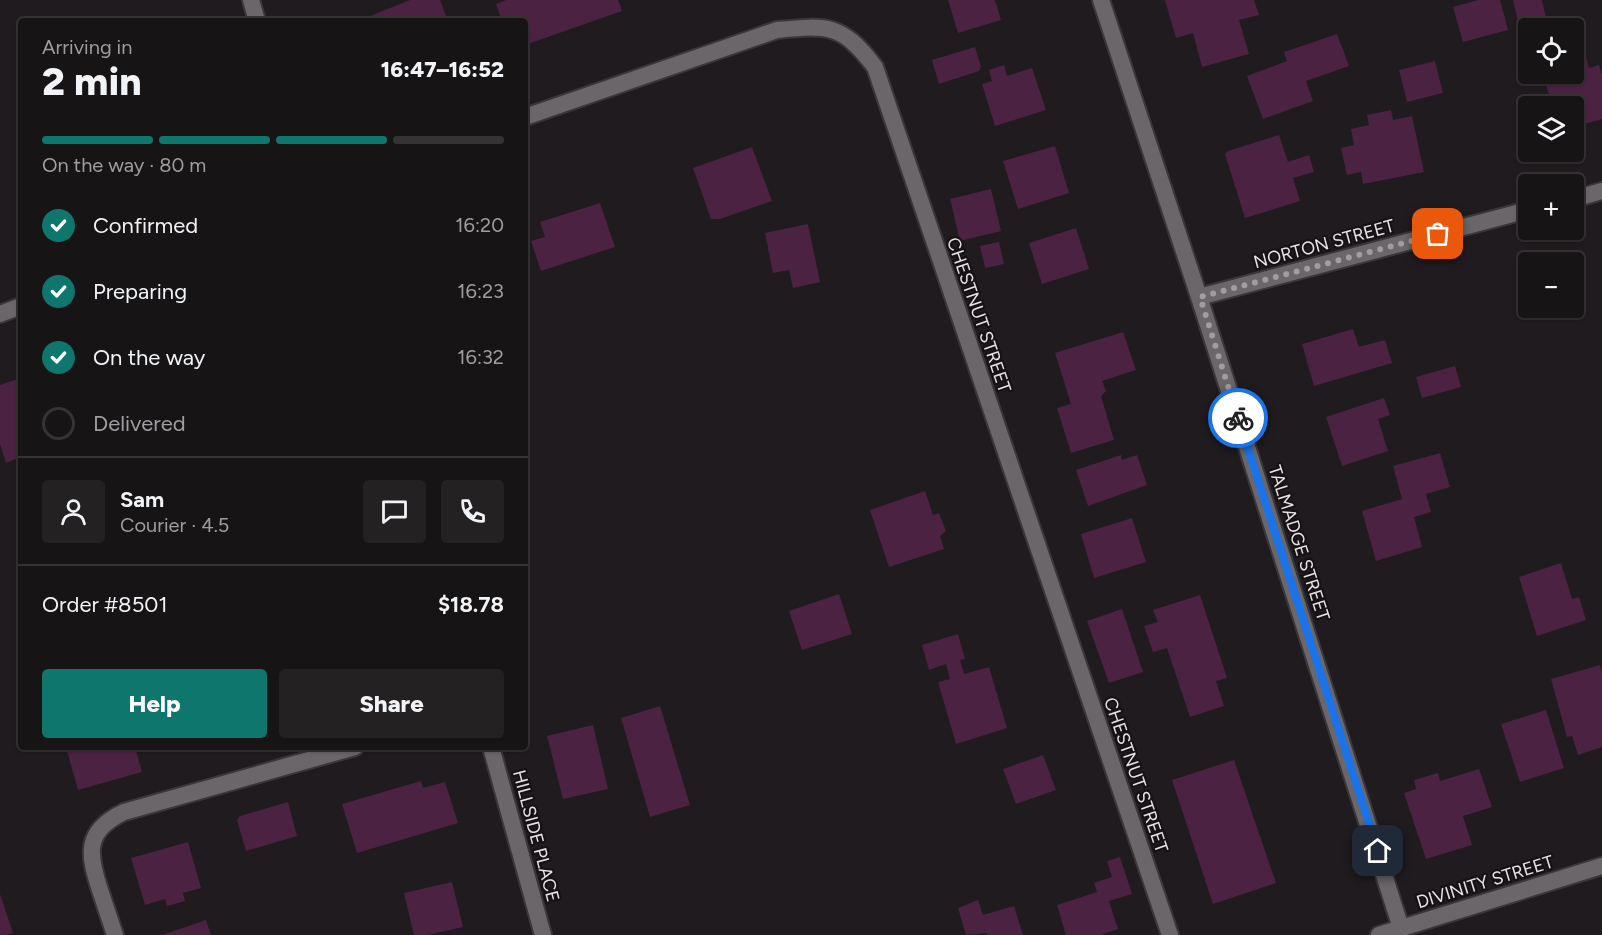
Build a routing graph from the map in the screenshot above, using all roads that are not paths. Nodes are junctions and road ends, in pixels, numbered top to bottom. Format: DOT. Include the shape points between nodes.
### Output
graph roads {
  1 [pos="251,0"];
  2 [pos="1101,0"];
  3 [pos="256,18"];
  4 [pos="528,116"];
  5 [pos="1602,191"];
  6 [pos="1584,196"];
  7 [pos="1518,213"];
  8 [pos="1200,297"];
  9 [pos="18,307"];
  10 [pos="0,314"];
  11 [pos="344,750"];
  12 [pos="492,750"];
  13 [pos="1602,866"];
  14 [pos="1401,928"];
  15 [pos="115,935"];
  16 [pos="543,935"];
  17 [pos="1170,935"];
  18 [pos="1379,935"];
  1 -- 3 [label="street"];
  2 -- 8 [label="street, TALMADGE STREET"];
  4 -- 17 [label="street, CHESTNUT STREET" via="777,30 814,27 842,32 861,49 874,67"];
  5 -- 6 [label="street"];
  7 -- 8 [label="street, NORTON STREET"];
  8 -- 14 [label="street, TALMADGE STREET"];
  9 -- 10 [label="street"];
  11 -- 15 [label="street" via="124,812 102,825 90,851"];
  12 -- 16 [label="street, HILLSIDE PLACE"];
  13 -- 14 [label="street, DIVINITY STREET"];
  14 -- 18 [label="street, DIVINITY STREET"];
}
